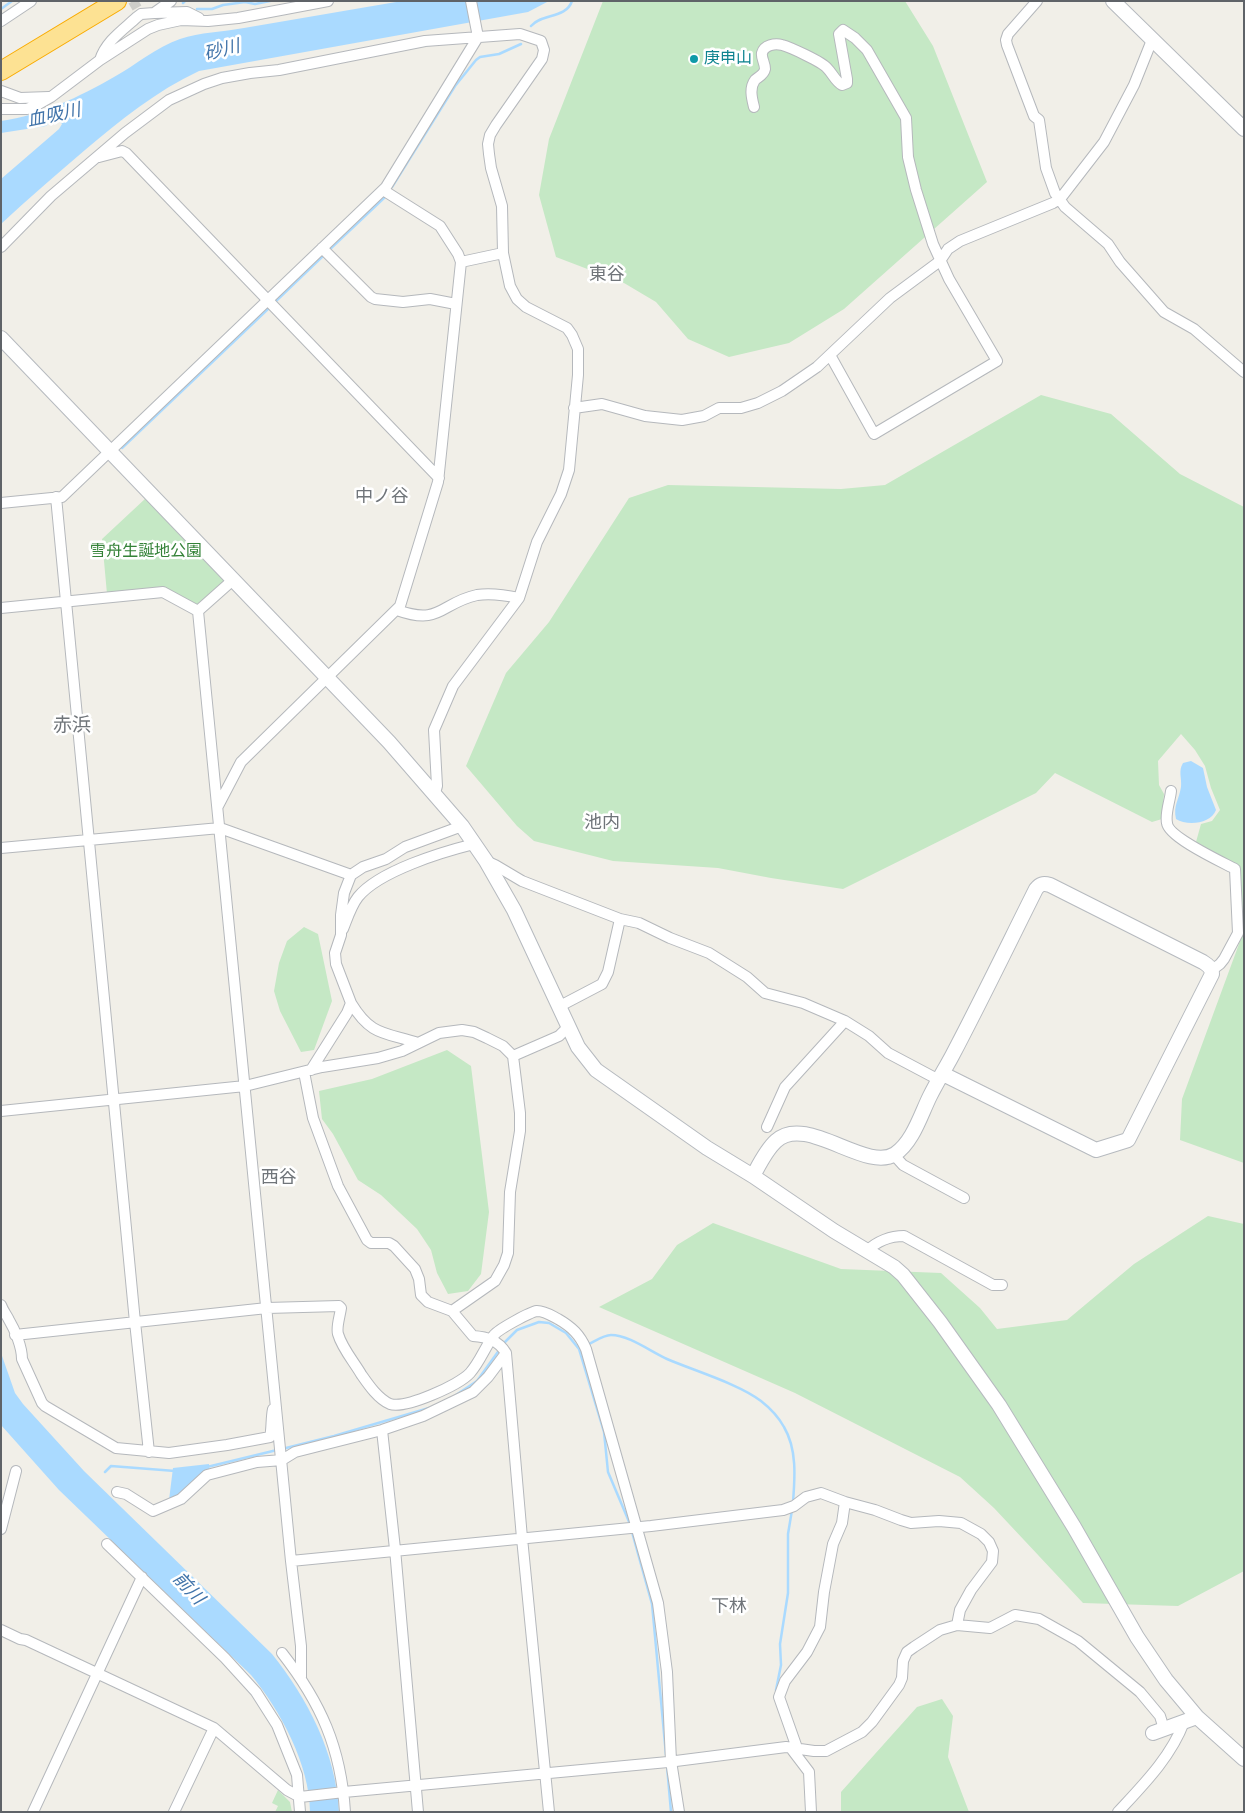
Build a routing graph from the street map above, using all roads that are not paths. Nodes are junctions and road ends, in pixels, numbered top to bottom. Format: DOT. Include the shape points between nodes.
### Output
graph roads {
  1 [pos="31,1"];
  2 [pos="95,1"];
  3 [pos="118,1"];
  4 [pos="172,1"];
  5 [pos="328,1"];
  6 [pos="471,1"];
  7 [pos="1037,1"];
  8 [pos="1113,1"];
  9 [pos="154,13"];
  10 [pos="1,20"];
  11 [pos="202,20"];
  12 [pos="477,34"];
  13 [pos="1152,40"];
  14 [pos="100,60"];
  15 [pos="5,62"];
  16 [pos="1,91"];
  17 [pos="50,97"];
  18 [pos="754,107"];
  19 [pos="1,109"];
  20 [pos="1244,129"];
  21 [pos="96,158"];
  22 [pos="383,190"];
  23 [pos="1060,198"];
  24 [pos="1,247"];
  25 [pos="325,251"];
  26 [pos="503,254"];
  27 [pos="940,261"];
  28 [pos="461,262"];
  29 [pos="267,301"];
  30 [pos="456,304"];
  31 [pos="1,338"];
  32 [pos="830,354"];
  33 [pos="1244,372"];
  34 [pos="574,408"];
  35 [pos="111,451"];
  36 [pos="439,478"];
  37 [pos="56,497"];
  38 [pos="1,502"];
  39 [pos="234,579"];
  40 [pos="519,598"];
  41 [pos="66,602"];
  42 [pos="1,608"];
  43 [pos="397,610"];
  44 [pos="198,611"];
  45 [pos="326,677"];
  46 [pos="1171,791"];
  47 [pos="435,794"];
  48 [pos="218,807"];
  49 [pos="462,826"];
  50 [pos="220,828"];
  51 [pos="88,840"];
  52 [pos="474,844"];
  53 [pos="1,848"];
  54 [pos="486,861"];
  55 [pos="351,875"];
  56 [pos="620,919"];
  57 [pos="341,935"];
  58 [pos="1212,970"];
  59 [pos="351,1003"];
  60 [pos="560,1006"];
  61 [pos="845,1021"];
  62 [pos="568,1028"];
  63 [pos="418,1043"];
  64 [pos="513,1056"];
  65 [pos="308,1071"];
  66 [pos="941,1077"];
  67 [pos="245,1086"];
  68 [pos="114,1100"];
  69 [pos="1,1111"];
  70 [pos="767,1127"];
  71 [pos="894,1155"];
  72 [pos="753,1176"];
  73 [pos="964,1198"];
  74 [pos="867,1251"];
  75 [pos="1002,1285"];
  76 [pos="1,1305"];
  77 [pos="267,1308"];
  78 [pos="452,1311"];
  79 [pos="135,1322"];
  80 [pos="15,1334"];
  81 [pos="500,1347"];
  82 [pos="276,1408"];
  83 [pos="382,1430"];
  84 [pos="149,1452"];
  85 [pos="281,1453"];
  86 [pos="16,1471"];
  87 [pos="117,1492"];
  88 [pos="845,1502"];
  89 [pos="633,1528"];
  90 [pos="1,1529"];
  91 [pos="522,1538"];
  92 [pos="107,1544"];
  93 [pos="395,1549"];
  94 [pos="291,1560"];
  95 [pos="142,1577"];
  96 [pos="957,1625"];
  97 [pos="1,1630"];
  98 [pos="282,1653"];
  99 [pos="97,1674"];
  100 [pos="301,1678"];
  101 [pos="1190,1719"];
  102 [pos="214,1728"];
  103 [pos="1158,1731"];
  104 [pos="794,1747"];
  105 [pos="1244,1759"];
  106 [pos="668,1762"];
  107 [pos="545,1773"];
  108 [pos="415,1785"];
  109 [pos="342,1792"];
  110 [pos="302,1797"];
  111 [pos="33,1812"];
  112 [pos="174,1812"];
  113 [pos="300,1812"];
  114 [pos="345,1812"];
  115 [pos="418,1812"];
  116 [pos="549,1812"];
  117 [pos="679,1812"];
  118 [pos="810,1812"];
  119 [pos="1118,1812"];
  1 -- 10 [label="street"];
  2 -- 15 [label="highway"];
  3 -- 15 [label="highway"];
  4 -- 9 [label="street"];
  5 -- 11 [label="street" via="238,18"];
  6 -- 12 [label="street"];
  7 -- 23 [label="street" via="1006,40 1034,116 1039,120 1046,168"];
  8 -- 13 [label="street"];
  9 -- 11 [label="street" via="188,12"];
  9 -- 14 [label="street" via="139,11 111,41"];
  11 -- 14 [label="street" via="158,25"];
  12 -- 21 [label="street" via="222,78 169,100"];
  12 -- 22 [label="street"];
  12 -- 26 [label="street" via="525,34 541,41 544,50 542,59 490,135 488,144 504,216"];
  13 -- 20 [label="street"];
  13 -- 23 [label="street" via="1134,85 1108,135"];
  14 -- 17 [label="street"];
  16 -- 17 [label="street" via="20,98"];
  17 -- 19 [label="street" via="27,108"];
  18 -- 27 [label="street" via="752,89 765,68 764,49 775,44 790,49 826,66 842,85 847,83 847,79 839,34 844,30 856,38 867,50 906,118 908,157"];
  21 -- 24 [label="street" via="51,196"];
  21 -- 29 [label="street" via="122,151 126,153"];
  22 -- 25 [label="street"];
  22 -- 28 [label="street" via="440,226"];
  23 -- 27 [label="street" via="960,241 948,249"];
  23 -- 33 [label="street" via="1065,208 1108,244 1164,312 1194,329"];
  25 -- 29 [label="street"];
  25 -- 30 [label="street" via="375,299 403,302 430,299"];
  26 -- 28 [label="street"];
  26 -- 34 [label="street" via="510,286 517,298 532,311 567,328 576,341 578,375"];
  27 -- 32 [label="street" via="890,298"];
  27 -- 32 [label="street" via="997,362 874,434"];
  28 -- 30 [label="street"];
  29 -- 35 [label="street"];
  29 -- 36 [label="street"];
  30 -- 36 [label="street"];
  31 -- 35 [label="street"];
  32 -- 34 [label="street" via="782,391 749,407 719,408 709,414 682,420 656,418 602,404"];
  34 -- 40 [label="street" via="569,470 537,542"];
  35 -- 37 [label="street" via="62,497"];
  35 -- 39 [label="street"];
  36 -- 43 [label="street"];
  37 -- 38 [label="street"];
  37 -- 41 [label="street"];
  39 -- 44 [label="street"];
  39 -- 45 [label="street"];
  40 -- 43 [label="street" via="503,594 476,595 424,617"];
  40 -- 47 [label="street" via="453,686 437,721 434,730 438,786"];
  41 -- 42 [label="street"];
  41 -- 44 [label="street" via="163,592"];
  41 -- 51 [label="street"];
  43 -- 45 [label="street"];
  44 -- 48 [label="street"];
  45 -- 47 [label="street"];
  45 -- 48 [label="street" via="241,762"];
  46 -- 58 [label="street" via="1168,828 1186,842 1235,869 1238,933 1224,959"];
  47 -- 49 [label="street"];
  48 -- 50 [label="street"];
  49 -- 52 [label="street"];
  49 -- 55 [label="street" via="405,847"];
  50 -- 51 [label="street"];
  50 -- 55 [label="street"];
  50 -- 67 [label="street"];
  51 -- 53 [label="street"];
  51 -- 68 [label="street"];
  52 -- 54 [label="street"];
  52 -- 57 [label="street" via="416,862 365,890 357,899"];
  54 -- 56 [label="street" via="522,882"];
  54 -- 60 [label="street" via="514,910"];
  55 -- 57 [label="street" via="344,893"];
  56 -- 60 [label="street" via="608,972 602,984"];
  56 -- 61 [label="street" via="639,923 710,953 765,993 809,1005"];
  57 -- 59 [label="street" via="335,953 336,964"];
  58 -- 66 [label="street" via="1128,1140 1096,1150"];
  58 -- 66 [label="street" via="1203,962 1067,893 1040,884"];
  59 -- 63 [label="street" via="369,1026"];
  59 -- 65 [label="street"];
  60 -- 62 [label="street"];
  61 -- 66 [label="street" via="888,1053"];
  61 -- 70 [label="street" via="785,1087"];
  62 -- 64 [label="street" via="559,1036"];
  62 -- 72 [label="street" via="596,1070"];
  63 -- 64 [label="street" via="439,1033 462,1030 503,1046"];
  63 -- 65 [label="street" via="378,1058"];
  64 -- 78 [label="street" via="520,1113 510,1192 508,1253 495,1281"];
  65 -- 67 [label="street"];
  65 -- 78 [label="street" via="313,1118 335,1177 367,1240 394,1246 415,1269 421,1295 428,1302"];
  66 -- 71 [label="street" via="909,1138"];
  67 -- 68 [label="street"];
  67 -- 77 [label="street"];
  68 -- 69 [label="street"];
  68 -- 79 [label="street"];
  71 -- 72 [label="street" via="870,1155 792,1133 776,1141"];
  71 -- 73 [label="street" via="903,1165"];
  72 -- 74 [label="street"];
  74 -- 75 [label="street" via="893,1236 904,1236 993,1285"];
  74 -- 101 [label="street" via="903,1276 999,1405"];
  76 -- 80 [label="street"];
  77 -- 79 [label="street"];
  77 -- 81 [label="street" via="342,1308 338,1333 341,1341 370,1386 389,1404 414,1402 460,1381"];
  77 -- 82 [label="street"];
  78 -- 81 [label="street" via="473,1336 487,1337"];
  79 -- 80 [label="street"];
  79 -- 84 [label="street"];
  80 -- 84 [label="street" via="22,1359 45,1406 112,1446"];
  81 -- 83 [label="street" via="488,1377 473,1392 423,1416"];
  81 -- 89 [label="street" via="496,1333 538,1311 568,1324 578,1334 585,1346"];
  81 -- 91 [label="street"];
  82 -- 84 [label="street" via="270,1420 270,1437 169,1453"];
  82 -- 85 [label="street"];
  83 -- 85 [label="street"];
  83 -- 93 [label="street"];
  85 -- 87 [label="street" via="207,1474 182,1499 153,1511"];
  85 -- 94 [label="street"];
  86 -- 90 [label="street"];
  88 -- 89 [label="street" via="821,1494 806,1497 783,1510"];
  88 -- 96 [label="street" via="911,1523 961,1523 989,1542 993,1551 992,1562 971,1590 960,1610"];
  88 -- 104 [label="street" via="842,1523 833,1544 820,1627 807,1652 785,1681 779,1697"];
  89 -- 91 [label="street"];
  89 -- 106 [label="street" via="658,1603 667,1672"];
  91 -- 93 [label="street"];
  91 -- 107 [label="street"];
  92 -- 95 [label="street"];
  93 -- 94 [label="street"];
  93 -- 108 [label="street"];
  94 -- 100 [label="street" via="301,1646"];
  95 -- 99 [label="street"];
  95 -- 110 [label="street" via="256,1692 288,1750"];
  96 -- 103 [label="street" via="990,1628 1015,1615 1039,1619 1078,1641 1140,1692 1160,1716"];
  96 -- 104 [label="street" via="940,1630 908,1652 899,1685 862,1732 826,1751"];
  97 -- 99 [label="street"];
  98 -- 100 [label="street"];
  99 -- 102 [label="street"];
  99 -- 111 [label="street"];
  100 -- 109 [label="street" via="330,1733 339,1763"];
  101 -- 103 [label="street"];
  101 -- 105 [label="street"];
  101 -- 119 [label="street" via="1161,1763"];
  102 -- 110 [label="street" via="287,1790"];
  102 -- 112 [label="street"];
  104 -- 106 [label="street"];
  104 -- 118 [label="street" via="809,1772"];
  106 -- 107 [label="street"];
  106 -- 117 [label="street"];
  107 -- 108 [label="street"];
  107 -- 116 [label="street"];
  108 -- 109 [label="street"];
  108 -- 115 [label="street"];
  109 -- 110 [label="street"];
  109 -- 114 [label="street"];
  110 -- 113 [label="street"];
}
